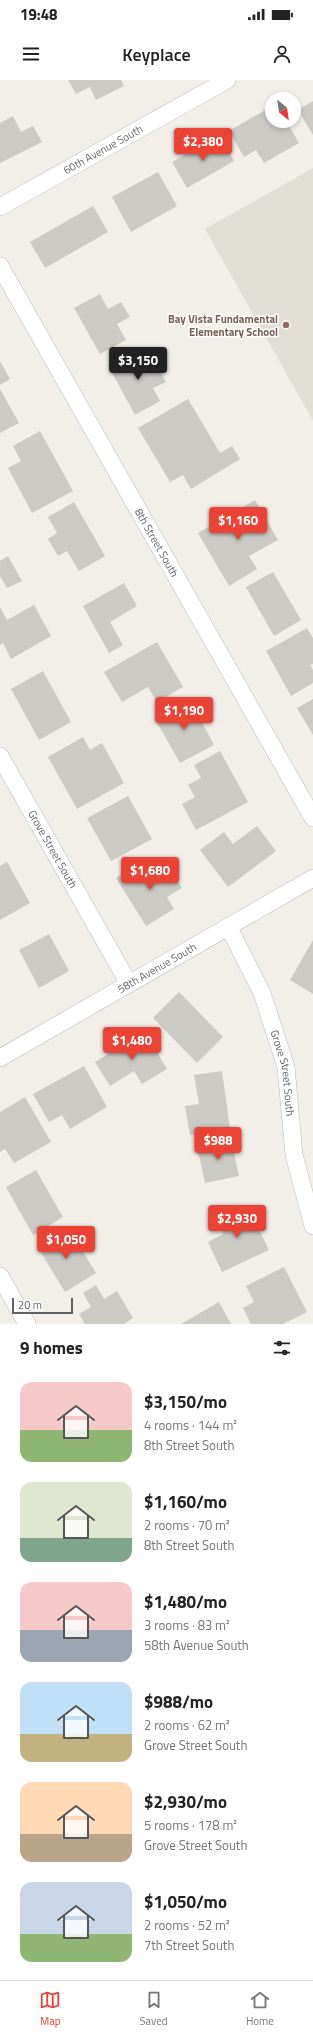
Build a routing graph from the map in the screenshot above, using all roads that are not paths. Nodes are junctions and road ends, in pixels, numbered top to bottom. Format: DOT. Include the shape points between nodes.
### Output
graph roads {
  1 [pos="227,80"];
  2 [pos="0,208"];
  3 [pos="0,266"];
  4 [pos="0,756"];
  5 [pos="313,818"];
  6 [pos="313,878"];
  7 [pos="229,928"];
  8 [pos="130,984"];
  9 [pos="0,1058"];
  10 [pos="313,1226"];
  11 [pos="0,1276"];
  12 [pos="27,1324"];
  1 -- 2 [label="street, 60th Avenue South"];
  3 -- 5 [label="street, 8th Street South"];
  4 -- 8 [label="street, Grove Street South"];
  6 -- 7 [label="street, 58th Avenue South"];
  7 -- 8 [label="street, 58th Avenue South"];
  7 -- 10 [label="street, Grove Street South" via="262,993 286,1067 294,1155"];
  8 -- 9 [label="street, 58th Avenue South"];
  11 -- 12 [label="street"];
}
